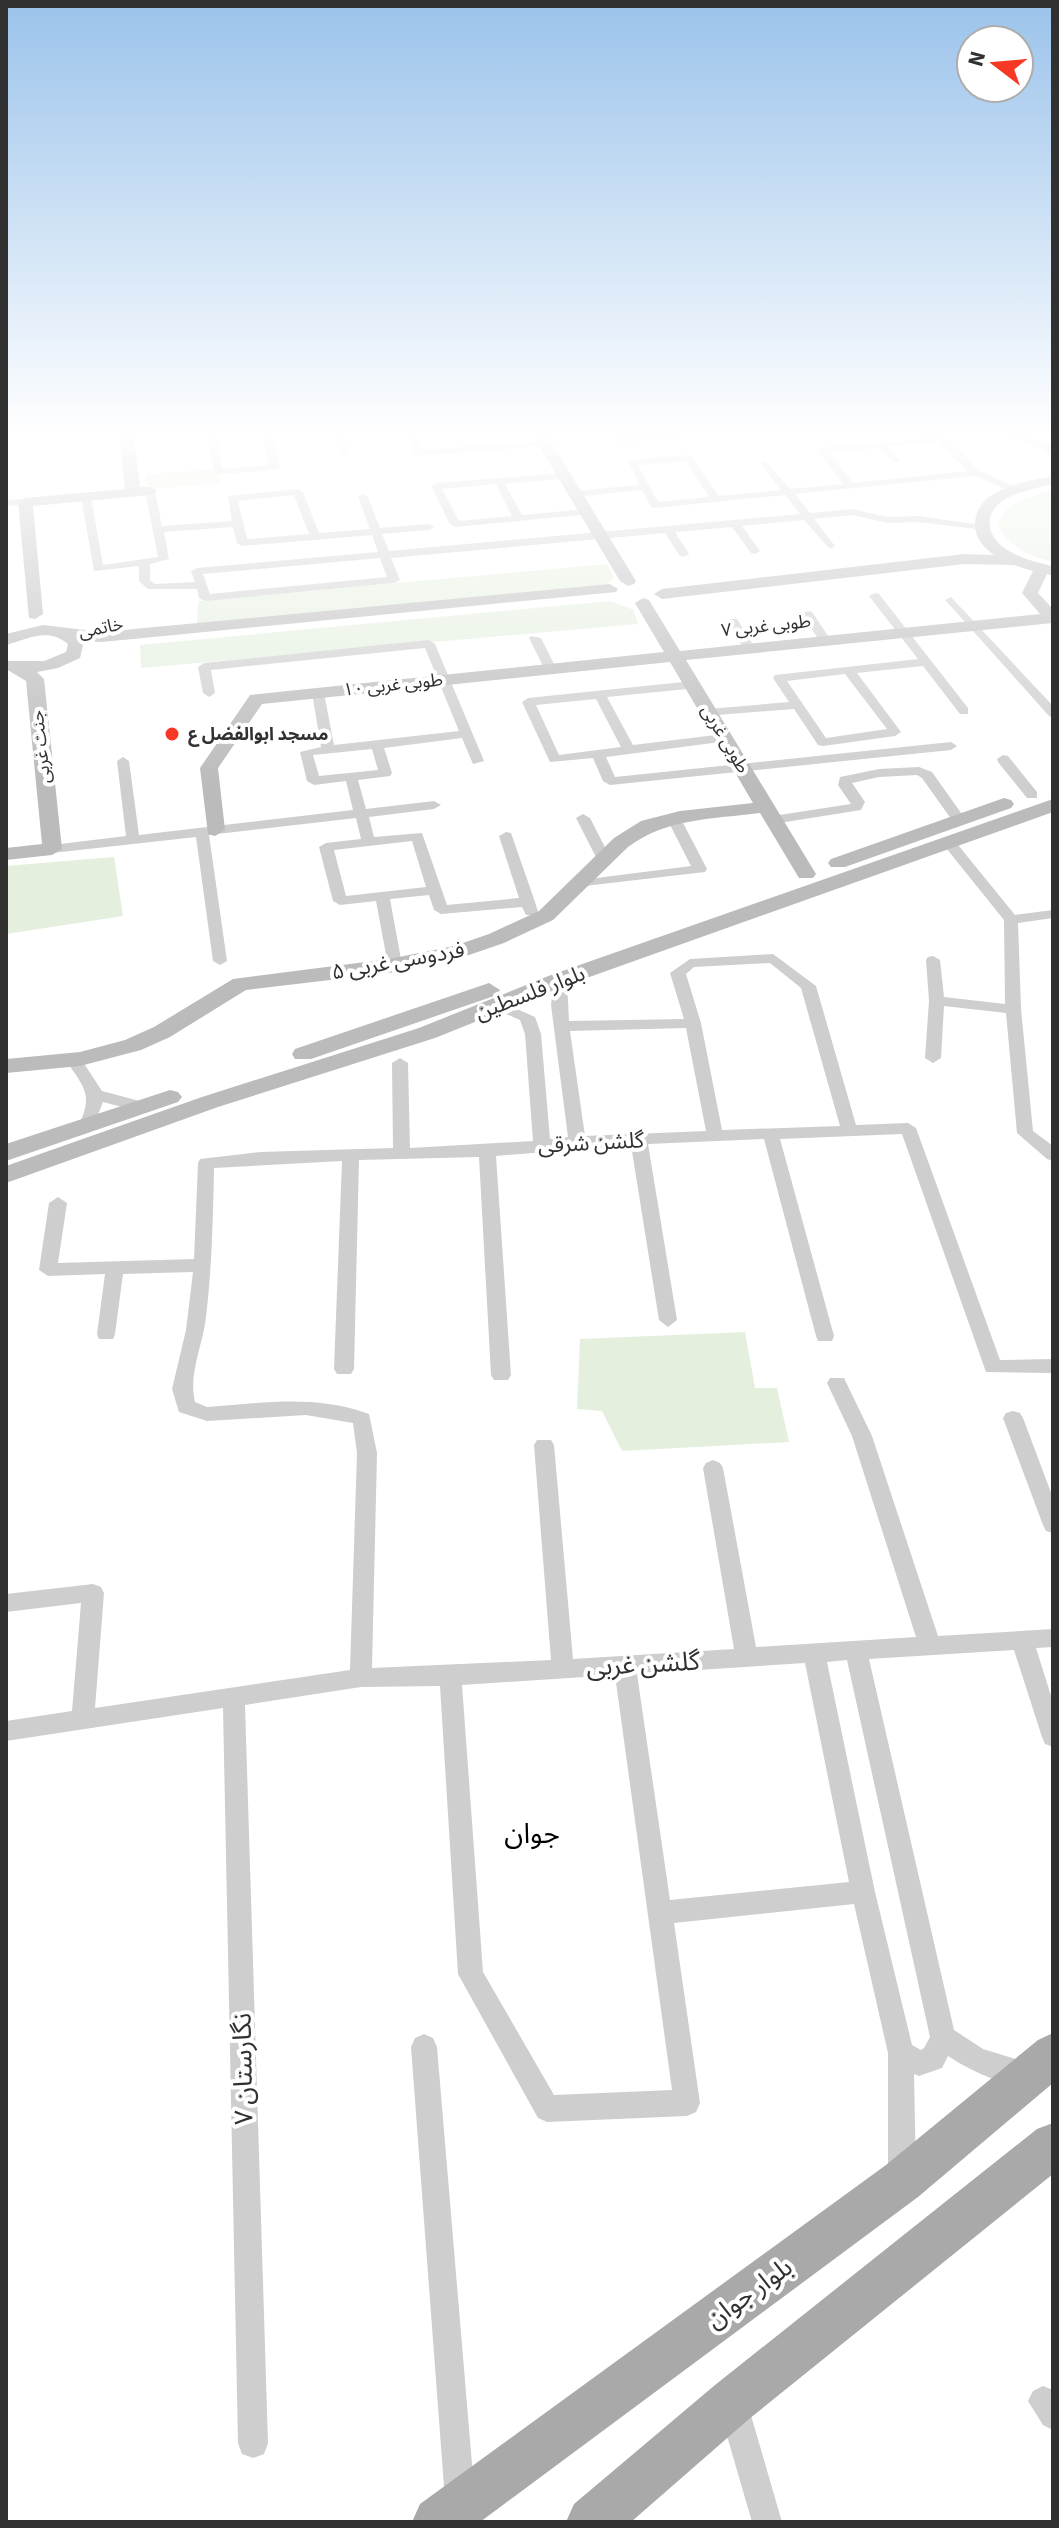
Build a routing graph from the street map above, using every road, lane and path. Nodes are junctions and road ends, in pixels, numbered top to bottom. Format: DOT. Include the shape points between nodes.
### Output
graph roads {
  1 [pos="29,550"];
  2 [pos="95,550"];
  3 [pos="163,550"];
  4 [pos="382,550"];
  5 [pos="445,550"];
  6 [pos="495,550"];
  7 [pos="614,550"];
  8 [pos="681,550"];
  9 [pos="961,550"];
  10 [pos="1004,550"];
  11 [pos="684,554"];
  12 [pos="384,555"];
  13 [pos="1017,560"];
  14 [pos="499,561"];
  15 [pos="144,564"];
  16 [pos="1047,570"];
  17 [pos="201,585"];
  18 [pos="648,585"];
  19 [pos="875,596"];
  20 [pos="622,599"];
  21 [pos="951,600"];
  22 [pos="35,614"];
  23 [pos="808,614"];
  24 [pos="1053,618"];
  25 [pos="733,621"];
  26 [pos="974,625"];
  27 [pos="24,633"];
  28 [pos="61,633"];
  29 [pos="902,633"];
  30 [pos="535,638"];
  31 [pos="6,640"];
  32 [pos="825,640"];
  33 [pos="749,648"];
  34 [pos="675,655"];
  35 [pos="69,657"];
  36 [pos="925,662"];
  37 [pos="12,665"];
  38 [pos="550,668"];
  39 [pos="848,670"];
  40 [pos="445,679"];
  41 [pos="35,684"];
  42 [pos="693,685"];
  43 [pos="209,693"];
  44 [pos="318,693"];
  45 [pos="600,695"];
  46 [pos="797,705"];
  47 [pos="964,711"];
  48 [pos="709,713"];
  49 [pos="1053,713"];
  50 [pos="467,734"];
  51 [pos="724,738"];
  52 [pos="377,745"];
  53 [pos="951,746"];
  54 [pos="328,750"];
  55 [pos="629,750"];
  56 [pos="598,754"];
  57 [pos="1003,759"];
  58 [pos="123,761"];
  59 [pos="478,761"];
  60 [pos="742,768"];
  61 [pos="351,777"];
  62 [pos="1053,787"];
  63 [pos="1032,795"];
  64 [pos="434,805"];
  65 [pos="1053,805"];
  66 [pos="769,813"];
  67 [pos="362,814"];
  68 [pos="583,818"];
  69 [pos="674,819"];
  70 [pos="959,820"];
  71 [pos="209,831"];
  72 [pos="506,836"];
  73 [pos="133,839"];
  74 [pos="369,842"];
  75 [pos="949,843"];
  76 [pos="52,849"];
  77 [pos="6,854"];
  78 [pos="604,859"];
  79 [pos="806,874"];
  80 [pos="581,884"];
  81 [pos="434,890"];
  82 [pos="382,896"];
  83 [pos="532,912"];
  84 [pos="1053,914"];
  85 [pos="1011,920"];
  86 [pos="933,960"];
  87 [pos="220,961"];
  88 [pos="395,965"];
  89 [pos="559,980"];
  90 [pos="937,1001"];
  91 [pos="497,1005"];
  92 [pos="1013,1009"];
  93 [pos="693,1023"];
  94 [pos="420,1025"];
  95 [pos="563,1026"];
  96 [pos="933,1058"];
  97 [pos="75,1062"];
  98 [pos="400,1063"];
  99 [pos="6,1066"];
  100 [pos="96,1095"];
  101 [pos="141,1107"];
  102 [pos="86,1126"];
  103 [pos="849,1129"];
  104 [pos="771,1135"];
  105 [pos="715,1137"];
  106 [pos="639,1140"];
  107 [pos="577,1142"];
  108 [pos="542,1144"];
  109 [pos="487,1151"];
  110 [pos="6,1153"];
  111 [pos="402,1154"];
  112 [pos="1053,1155"];
  113 [pos="351,1156"];
  114 [pos="6,1175"];
  115 [pos="58,1203"];
  116 [pos="203,1265"];
  117 [pos="115,1268"];
  118 [pos="668,1320"];
  119 [pos="106,1334"];
  120 [pos="825,1336"];
  121 [pos="1053,1366"];
  122 [pos="344,1369"];
  123 [pos="501,1375"];
  124 [pos="837,1383"];
  125 [pos="1013,1418"];
  126 [pos="544,1445"];
  127 [pos="713,1468"];
  128 [pos="1053,1525"];
  129 [pos="6,1603"];
  130 [pos="1053,1638"];
  131 [pos="1022,1639"];
  132 [pos="930,1646"];
  133 [pos="856,1650"];
  134 [pos="814,1653"];
  135 [pos="747,1658"];
  136 [pos="625,1665"];
  137 [pos="563,1668"];
  138 [pos="450,1676"];
  139 [pos="361,1678"];
  140 [pos="234,1696"];
  141 [pos="83,1718"];
  142 [pos="6,1731"];
  143 [pos="1053,1737"];
  144 [pos="863,1892"];
  145 [pos="660,1913"];
  146 [pos="943,2038"];
  147 [pos="424,2047"];
  148 [pos="901,2053"];
  149 [pos="1040,2064"];
  150 [pos="1053,2145"];
  151 [pos="902,2181"];
  152 [pos="732,2402"];
  153 [pos="253,2443"];
  154 [pos="449,2514"];
  155 [pos="592,2522"];
  156 [pos="767,2522"];
  1 -- 22 [label="main road"];
  2 -- 15 [label="street" via="98,569"];
  3 -- 15 [label="street" via="164,559"];
  4 -- 12 [label="street"];
  5 -- 12 [label="street"];
  6 -- 14 [label="street"];
  7 -- 18 [label="main road"];
  8 -- 11 [label="street"];
  9 -- 18 [label="main road" via="919,559"];
  10 -- 13 [label="main road"];
  12 -- 17 [label="street" via="197,571"];
  12 -- 17 [label="street" via="394,580 205,598"];
  13 -- 16 [label="main road"];
  13 -- 18 [label="main road" via="964,559"];
  15 -- 17 [label="street" via="145,581 152,587"];
  16 -- 24 [label="main road" via="1030,593"];
  18 -- 20 [label="main road"];
  18 -- 20 [label="main road" via="656,600"];
  19 -- 29 [label="street"];
  20 -- 28 [label="main road, خاتمی" via="102,637"];
  20 -- 34 [label="main road, طوبی غربی"];
  20 -- 35 [label="main road, خاتمی" via="100,645"];
  21 -- 26 [label="street"];
  22 -- 27 [label="main road"];
  22 -- 28 [label="main road"];
  23 -- 32 [label="street"];
  24 -- 26 [label="main road, طوبی غربی ۷"];
  25 -- 33 [label="street"];
  26 -- 29 [label="main road, طوبی غربی ۷"];
  26 -- 49 [label="street"];
  27 -- 28 [label="main road, خاتمی"];
  27 -- 31 [label="main road, خاتمی"];
  28 -- 35 [label="main road" via="77,643"];
  29 -- 32 [label="main road, طوبی غربی ۷"];
  29 -- 36 [label="street"];
  30 -- 38 [label="street"];
  32 -- 33 [label="main road, طوبی غربی ۷"];
  33 -- 34 [label="main road, طوبی غربی ۷"];
  34 -- 38 [label="main road, طوبی غربی ۱۰"];
  34 -- 42 [label="main road, طوبی غربی"];
  35 -- 37 [label="main road, خاتمی" via="42,666"];
  35 -- 41 [label="main road, جنت غربی"];
  36 -- 39 [label="street"];
  36 -- 47 [label="street"];
  37 -- 41 [label="main road"];
  38 -- 40 [label="main road, طوبی غربی ۱۰"];
  39 -- 46 [label="street" via="779,678"];
  39 -- 46 [label="street" via="895,732 823,742"];
  40 -- 43 [label="street" via="429,644 204,667"];
  40 -- 44 [label="main road, طوبی غربی ۱۰"];
  40 -- 50 [label="street"];
  41 -- 76 [label="main road, جنت غربی"];
  42 -- 45 [label="street"];
  42 -- 48 [label="main road, طوبی غربی"];
  44 -- 54 [label="street"];
  44 -- 71 [label="main road, طوبی غربی ۱۰" via="256,699 209,768"];
  45 -- 55 [label="street"];
  45 -- 56 [label="street" via="528,702 555,759"];
  46 -- 48 [label="street"];
  48 -- 51 [label="main road, طوبی غربی"];
  50 -- 52 [label="street"];
  50 -- 59 [label="street"];
  51 -- 55 [label="street"];
  51 -- 60 [label="main road, طوبی غربی"];
  52 -- 54 [label="street"];
  52 -- 61 [label="street" via="385,773"];
  53 -- 60 [label="street"];
  54 -- 61 [label="street" via="306,752 314,781"];
  55 -- 56 [label="street"];
  56 -- 60 [label="street" via="610,781"];
  57 -- 63 [label="street"];
  58 -- 73 [label="street"];
  60 -- 66 [label="main road, طوبی غربی"];
  61 -- 67 [label="street"];
  62 -- 63 [label="main road, بلوار فلسطین"];
  63 -- 70 [label="main road, بلوار فلسطین"];
  64 -- 67 [label="street"];
  65 -- 75 [label="main road, بلوار فلسطین"];
  66 -- 69 [label="main road, فردوسی غربی ۵"];
  66 -- 70 [label="street" via="856,807 845,780 911,770 927,775"];
  66 -- 79 [label="main road, طوبی غربی"];
  67 -- 71 [label="street"];
  67 -- 74 [label="street"];
  68 -- 78 [label="street"];
  69 -- 78 [label="main road, فردوسی غربی ۵" via="636,831"];
  69 -- 80 [label="street" via="700,869"];
  70 -- 79 [label="main road, بلوار فلسطین"];
  71 -- 73 [label="street"];
  71 -- 87 [label="street"];
  72 -- 83 [label="street"];
  73 -- 76 [label="street"];
  74 -- 81 [label="street" via="417,836"];
  74 -- 82 [label="street" via="326,847 340,901"];
  75 -- 85 [label="street"];
  75 -- 89 [label="main road, بلوار فلسطین"];
  76 -- 77 [label="main road"];
  78 -- 80 [label="main road, فردوسی غربی ۵"];
  79 -- 94 [label="main road, بلوار فلسطین"];
  80 -- 83 [label="main road, فردوسی غربی ۵"];
  81 -- 82 [label="street"];
  81 -- 83 [label="street" via="441,910"];
  82 -- 88 [label="street"];
  83 -- 88 [label="main road, فردوسی غربی ۵" via="480,947"];
  84 -- 85 [label="street"];
  85 -- 92 [label="street"];
  86 -- 90 [label="street"];
  88 -- 97 [label="main road, فردوسی غربی ۵" via="241,984 152,1037"];
  89 -- 91 [label="main road, بلوار فلسطین"];
  89 -- 95 [label="street"];
  90 -- 92 [label="street"];
  90 -- 96 [label="street"];
  91 -- 94 [label="main road, بلوار فلسطین"];
  91 -- 108 [label="street" via="527,1017 533,1034"];
  92 -- 112 [label="street" via="1025,1133"];
  93 -- 95 [label="street"];
  93 -- 103 [label="street" via="678,973 690,963 773,958 808,986"];
  93 -- 105 [label="street"];
  94 -- 101 [label="main road, بلوار فلسطین"];
  94 -- 114 [label="main road, بلوار فلسطین"];
  95 -- 107 [label="street"];
  97 -- 99 [label="main road, فردوسی غربی ۵"];
  97 -- 100 [label="street"];
  98 -- 111 [label="street"];
  100 -- 101 [label="street"];
  100 -- 102 [label="street" via="97,1106"];
  101 -- 102 [label="main road, بلوار فلسطین"];
  102 -- 110 [label="main road, بلوار فلسطین"];
  103 -- 104 [label="street, گلشن شرقی"];
  103 -- 121 [label="street, گلشن شرقی" via="908,1128 993,1367"];
  104 -- 105 [label="street, گلشن شرقی"];
  104 -- 120 [label="street"];
  105 -- 106 [label="street, گلشن شرقی"];
  106 -- 107 [label="street, گلشن شرقی"];
  106 -- 118 [label="street"];
  107 -- 108 [label="street, گلشن شرقی"];
  108 -- 109 [label="street, گلشن شرقی"];
  109 -- 111 [label="street, گلشن شرقی"];
  109 -- 123 [label="street"];
  111 -- 113 [label="street, گلشن شرقی"];
  113 -- 116 [label="street, گلشن شرقی" via="206,1163"];
  113 -- 122 [label="street"];
  115 -- 117 [label="street" via="48,1270"];
  116 -- 117 [label="street"];
  116 -- 139 [label="street, گلشن شرقی" via="182,1389 186,1407 207,1414 306,1408 362,1419 367,1453"];
  117 -- 119 [label="street"];
  124 -- 132 [label="street" via="862,1436"];
  125 -- 128 [label="street"];
  126 -- 137 [label="street"];
  127 -- 135 [label="street"];
  129 -- 141 [label="street" via="93,1593"];
  130 -- 131 [label="street, گلشن غربی"];
  131 -- 132 [label="street, گلشن غربی"];
  131 -- 143 [label="street"];
  132 -- 133 [label="street, گلشن غربی"];
  133 -- 134 [label="street, گلشن غربی"];
  133 -- 146 [label="street"];
  134 -- 135 [label="street, گلشن غربی"];
  134 -- 144 [label="street"];
  135 -- 136 [label="street, گلشن غربی"];
  136 -- 137 [label="street, گلشن غربی"];
  136 -- 145 [label="street"];
  137 -- 138 [label="street, گلشن غربی"];
  138 -- 139 [label="street, گلشن غربی"];
  138 -- 145 [label="street" via="471,1974 547,2109 687,2103"];
  139 -- 140 [label="street, گلشن غربی"];
  140 -- 141 [label="street, گلشن غربی"];
  140 -- 153 [label="street, نگارستان ۷"];
  141 -- 142 [label="street, گلشن غربی"];
  144 -- 145 [label="street"];
  144 -- 148 [label="street"];
  146 -- 148 [label="street" via="933,2059 919,2063"];
  146 -- 149 [label="street" via="977,2060"];
  147 -- 154 [label="street"];
  148 -- 151 [label="street"];
  149 -- 151 [label="main road, بلوار جوان"];
  150 -- 152 [label="main road"];
  151 -- 154 [label="main road, بلوار جوان"];
  152 -- 155 [label="main road"];
  152 -- 156 [label="street"];
}
